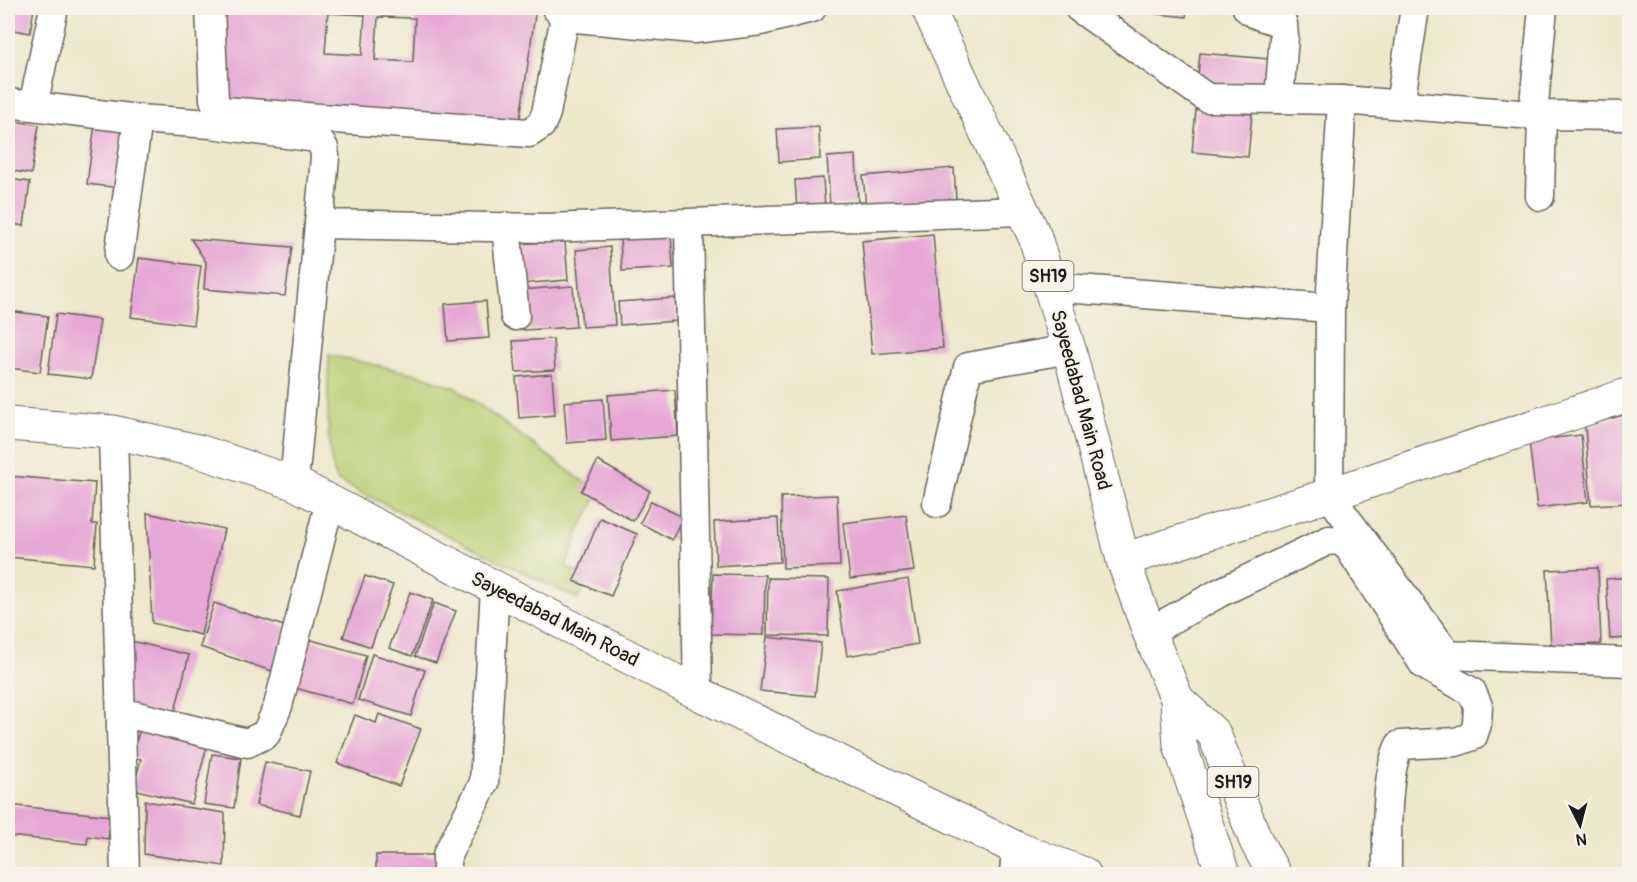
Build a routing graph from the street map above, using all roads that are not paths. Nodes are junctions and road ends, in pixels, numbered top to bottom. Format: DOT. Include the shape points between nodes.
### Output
graph roads {
  1 [pos="54,8"];
  2 [pos="210,8"];
  3 [pos="812,8"];
  4 [pos="928,8"];
  5 [pos="1079,8"];
  6 [pos="1247,8"];
  7 [pos="1414,8"];
  8 [pos="1543,8"];
  9 [pos="560,12"];
  10 [pos="691,18"];
  11 [pos="1279,99"];
  12 [pos="1342,100"];
  13 [pos="1400,104"];
  14 [pos="20,105"];
  15 [pos="1538,115"];
  16 [pos="1629,116"];
  17 [pos="138,119"];
  18 [pos="319,128"];
  19 [pos="1540,196"];
  20 [pos="1023,210"];
  21 [pos="319,224"];
  22 [pos="688,224"];
  23 [pos="506,227"];
  24 [pos="119,256"];
  25 [pos="1051,287"];
  26 [pos="1330,308"];
  27 [pos="515,316"];
  28 [pos="1069,349"];
  29 [pos="1629,394"];
  30 [pos="8,424"];
  31 [pos="113,432"];
  32 [pos="294,483"];
  33 [pos="1329,495"];
  34 [pos="330,501"];
  35 [pos="937,503"];
  36 [pos="1123,560"];
  37 [pos="495,588"];
  38 [pos="1149,632"];
  39 [pos="1629,662"];
  40 [pos="698,693"];
  41 [pos="1177,699"];
  42 [pos="121,712"];
  43 [pos="1015,861"];
  44 [pos="125,874"];
  45 [pos="447,874"];
  46 [pos="1084,874"];
  47 [pos="1223,874"];
  48 [pos="1274,874"];
  49 [pos="1387,874"];
  1 -- 14 [label="street"];
  2 -- 18 [label="street" via="216,105 223,111"];
  3 -- 10 [label="street" via="761,21"];
  4 -- 20 [label="main road, Sayeedabad Main Road / SH19"];
  5 -- 11 [label="street" via="1207,98"];
  6 -- 11 [label="street" via="1283,24"];
  7 -- 13 [label="street"];
  8 -- 15 [label="street"];
  9 -- 10 [label="street"];
  9 -- 18 [label="street" via="546,113 541,125 529,133"];
  11 -- 12 [label="street"];
  12 -- 13 [label="street"];
  12 -- 26 [label="street"];
  13 -- 15 [label="street"];
  14 -- 17 [label="street"];
  15 -- 16 [label="street"];
  15 -- 19 [label="street"];
  17 -- 18 [label="street"];
  17 -- 24 [label="street"];
  18 -- 21 [label="street" via="325,157"];
  20 -- 22 [label="street"];
  20 -- 25 [label="main road, Sayeedabad Main Road / SH19"];
  21 -- 23 [label="street"];
  21 -- 32 [label="street"];
  22 -- 23 [label="street"];
  22 -- 40 [label="street"];
  23 -- 27 [label="street"];
  25 -- 26 [label="street"];
  25 -- 28 [label="main road, Sayeedabad Main Road / SH19"];
  26 -- 33 [label="street"];
  28 -- 35 [label="street" via="968,367"];
  28 -- 36 [label="main road, Sayeedabad Main Road / SH19"];
  29 -- 33 [label="main road"];
  30 -- 31 [label="main road, Sayeedabad Main Road"];
  31 -- 32 [label="main road, Sayeedabad Main Road" via="198,451"];
  31 -- 42 [label="street"];
  32 -- 34 [label="main road, Sayeedabad Main Road"];
  33 -- 36 [label="main road"];
  33 -- 39 [label="street" via="1448,655"];
  34 -- 37 [label="main road, Sayeedabad Main Road"];
  34 -- 42 [label="street" via="278,706 266,734 247,743"];
  36 -- 38 [label="main road, Sayeedabad Main Road / SH19"];
  37 -- 40 [label="main road, Sayeedabad Main Road"];
  37 -- 45 [label="street" via="484,783 447,855"];
  38 -- 41 [label="main road, Sayeedabad Main Road / SH19"];
  38 -- 49 [label="street" via="1329,540 1341,541 1349,548 1424,666 1472,692 1478,706 1473,736 1456,742 1400,745 1395,754"];
  40 -- 43 [label="main road, Sayeedabad Main Road"];
  41 -- 47 [label="main road, Sayeedabad Main Road / SH19" via="1179,745"];
  41 -- 48 [label="main road, Sayeedabad Main Road / SH19" via="1214,734 1256,841"];
  42 -- 44 [label="street"];
  43 -- 46 [label="main road, Sayeedabad Main Road"];
}
